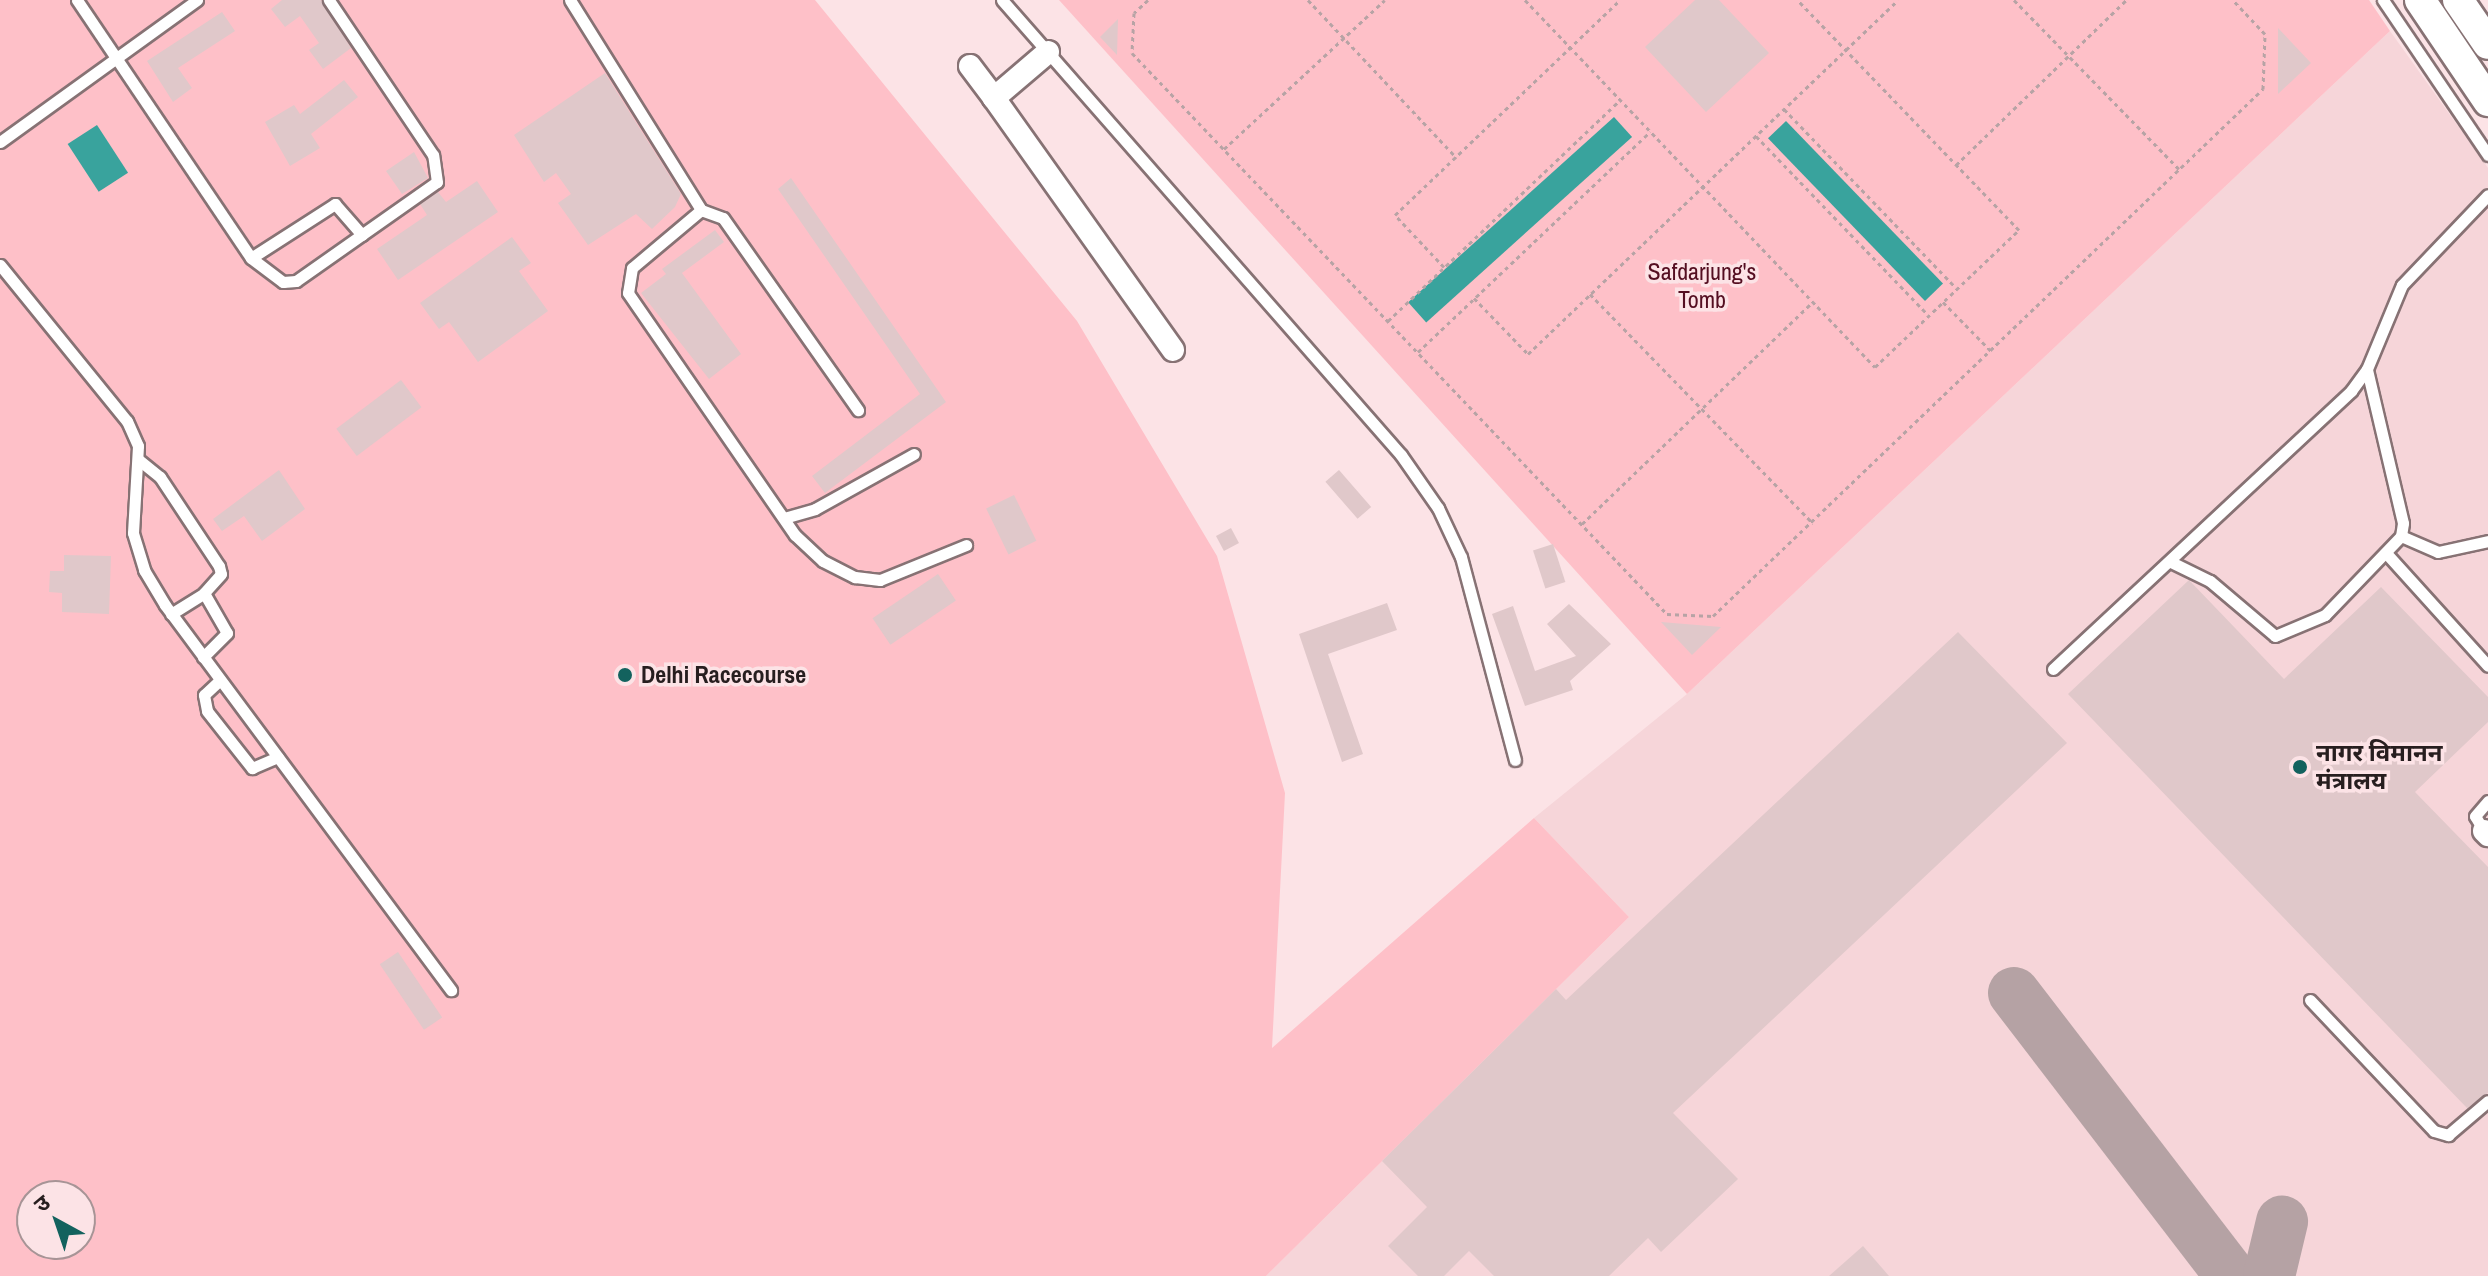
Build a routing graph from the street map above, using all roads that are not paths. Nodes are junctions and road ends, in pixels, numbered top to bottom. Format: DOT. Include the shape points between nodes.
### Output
graph roads {
  1 [pos="77,0"];
  2 [pos="197,0"];
  3 [pos="329,0"];
  4 [pos="570,0"];
  5 [pos="1002,0"];
  6 [pos="2383,0"];
  7 [pos="2420,0"];
  8 [pos="2458,0"];
  9 [pos="2488,44"];
  10 [pos="1048,52"];
  11 [pos="115,58"];
  12 [pos="970,66"];
  13 [pos="994,98"];
  14 [pos="2488,101"];
  15 [pos="0,142"];
  16 [pos="2488,155"];
  17 [pos="2488,195"];
  18 [pos="701,210"];
  19 [pos="362,235"];
  20 [pos="251,258"];
  21 [pos="0,265"];
  22 [pos="1173,350"];
  23 [pos="2367,369"];
  24 [pos="858,410"];
  25 [pos="914,454"];
  26 [pos="139,460"];
  27 [pos="784,518"];
  28 [pos="2401,536"];
  29 [pos="2488,541"];
  30 [pos="966,545"];
  31 [pos="2386,553"];
  32 [pos="2171,562"];
  33 [pos="204,593"];
  34 [pos="171,614"];
  35 [pos="203,657"];
  36 [pos="2488,666"];
  37 [pos="2053,669"];
  38 [pos="220,680"];
  39 [pos="278,757"];
  40 [pos="1515,760"];
  41 [pos="2488,801"];
  42 [pos="2486,833"];
  43 [pos="451,990"];
  44 [pos="2310,1000"];
  45 [pos="2488,1101"];
  1 -- 11 [label="lane"];
  2 -- 11 [label="lane"];
  3 -- 19 [label="lane" via="436,166 437,182"];
  4 -- 18 [label="lane"];
  5 -- 10 [label="lane"];
  6 -- 16 [label="lane"];
  7 -- 14 [label="main road"];
  8 -- 9 [label="main road"];
  10 -- 13 [label="street"];
  10 -- 40 [label="lane" via="1401,455 1438,508 1461,557"];
  11 -- 15 [label="lane"];
  11 -- 20 [label="lane"];
  12 -- 13 [label="street"];
  13 -- 22 [label="street"];
  17 -- 23 [label="lane" via="2402,285"];
  18 -- 24 [label="lane" via="723,218"];
  18 -- 27 [label="lane" via="632,268 628,293"];
  19 -- 20 [label="lane" via="296,281 273,276"];
  19 -- 20 [label="lane" via="335,204"];
  21 -- 26 [label="lane" via="127,421"];
  23 -- 28 [label="lane" via="2403,513"];
  23 -- 32 [label="lane" via="2351,391"];
  25 -- 27 [label="lane" via="815,509"];
  26 -- 33 [label="lane" via="160,477 219,566 221,574"];
  26 -- 34 [label="lane" via="133,533 144,570"];
  27 -- 30 [label="lane" via="823,561 855,577 880,580"];
  28 -- 29 [label="lane" via="2438,552"];
  28 -- 31 [label="lane"];
  31 -- 32 [label="lane" via="2325,615 2284,636 2266,632 2210,581"];
  31 -- 36 [label="lane"];
  32 -- 37 [label="lane"];
  33 -- 34 [label="lane"];
  33 -- 35 [label="lane" via="227,633"];
  34 -- 35 [label="lane"];
  35 -- 38 [label="lane"];
  38 -- 39 [label="lane"];
  38 -- 39 [label="lane" via="204,695 207,711 252,768"];
  39 -- 43 [label="lane"];
  41 -- 42 [label="lane" via="2475,816"];
  44 -- 45 [label="lane" via="2434,1131 2448,1135"];
}
